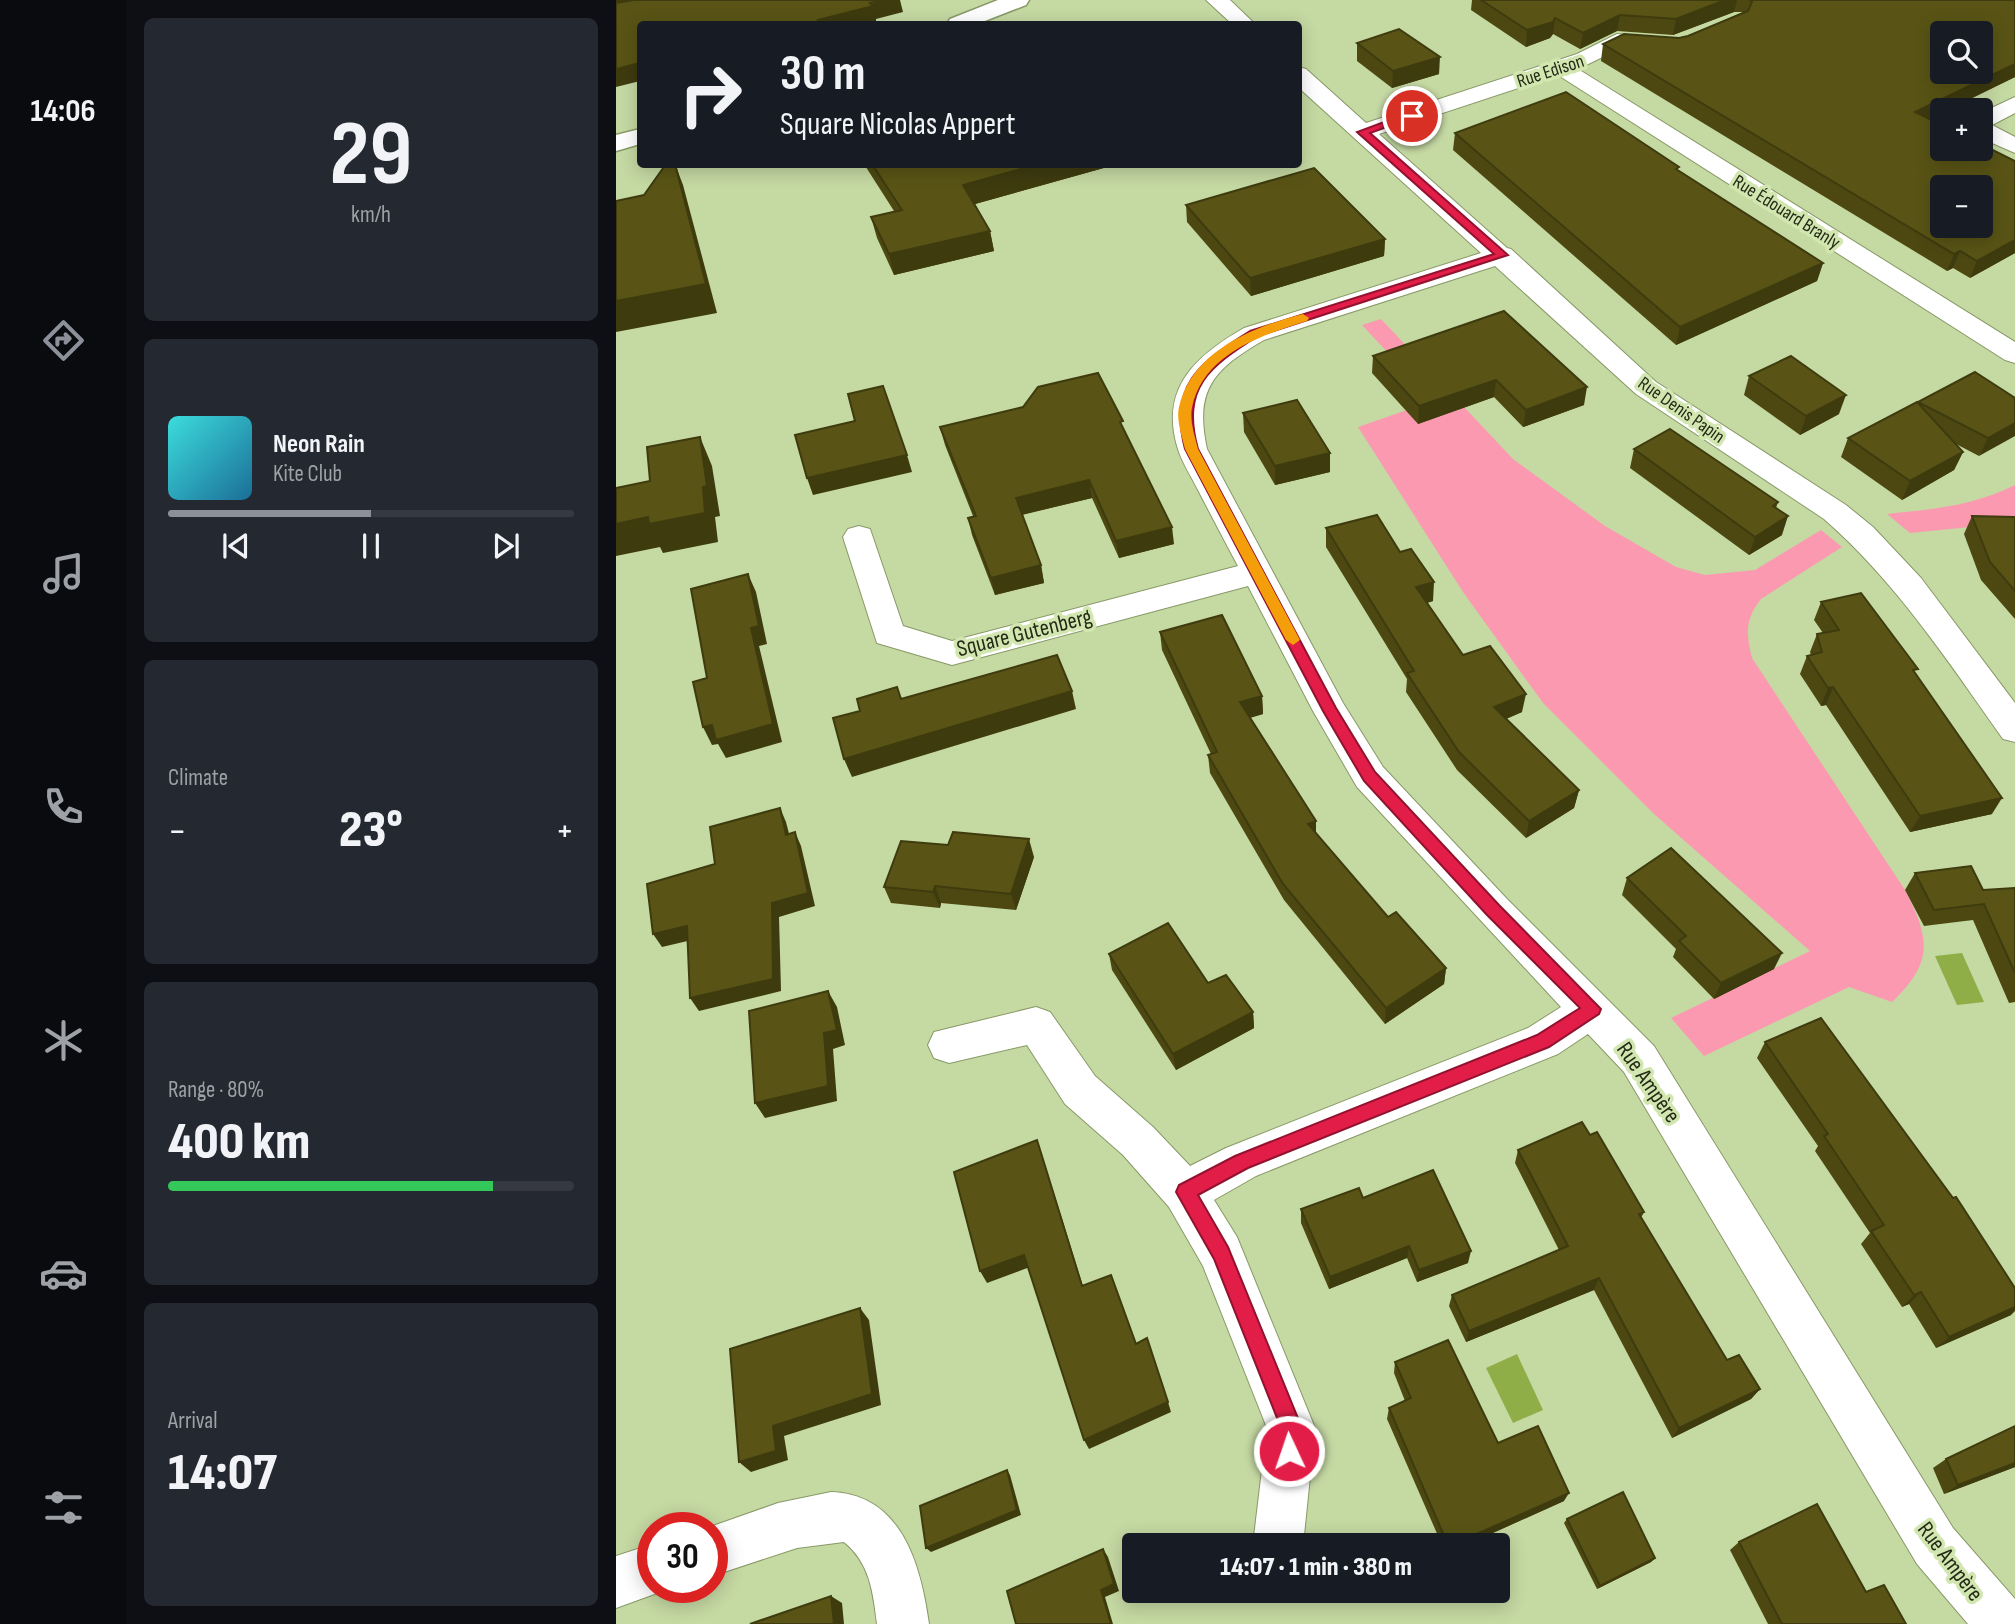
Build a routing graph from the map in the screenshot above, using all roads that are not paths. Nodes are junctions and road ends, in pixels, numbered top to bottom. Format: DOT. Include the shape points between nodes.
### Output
graph roads {
  1 [pos="1018,0"];
  2 [pos="1217,0"];
  3 [pos="966,21"];
  4 [pos="1241,21"];
  5 [pos="1676,45"];
  6 [pos="1560,67"];
  7 [pos="1302,78"];
  8 [pos="2015,104"];
  9 [pos="1993,116"];
  10 [pos="1363,132"];
  11 [pos="1993,134"];
  12 [pos="637,138"];
  13 [pos="616,143"];
  14 [pos="2015,146"];
  15 [pos="1502,255"];
  16 [pos="2015,354"];
  17 [pos="859,537"];
  18 [pos="1257,572"];
  19 [pos="2015,729"];
  20 [pos="1592,1009"];
  21 [pos="949,1045"];
  22 [pos="1185,1192"];
  23 [pos="1279,1533"];
  24 [pos="728,1545"];
  25 [pos="637,1575"];
  26 [pos="616,1581"];
  27 [pos="903,1624"];
  28 [pos="2002,1624"];
  1 -- 3 [label="main road"];
  2 -- 4 [label="street"];
  5 -- 6 [label="street, Rue Edison" via="1617,41 1597,55"];
  6 -- 10 [label="street, Rue Edison"];
  6 -- 16 [label="street, Rue Édouard Branly"];
  7 -- 10 [label="street, Rue Denis Papin"];
  8 -- 9 [label="street"];
  10 -- 15 [label="street, Rue Denis Papin"];
  11 -- 14 [label="street"];
  12 -- 13 [label="main road"];
  15 -- 18 [label="street, Rue Ampère" via="1254,334 1202,371 1185,407 1186,428 1192,449"];
  15 -- 19 [label="street, Rue Denis Papin" via="1646,388 1862,533 1904,579"];
  17 -- 18 [label="street, Square Gutenberg" via="889,634 952,653"];
  18 -- 20 [label="street, Rue Ampère" via="1370,777"];
  20 -- 22 [label="street" via="1543,1041 1241,1162"];
  20 -- 28 [label="street, Rue Ampère" via="1639,1059 1935,1546"];
  21 -- 22 [label="street" via="1036,1025 1080,1090 1138,1141"];
  22 -- 23 [label="street" via="1221,1254 1291,1428"];
  24 -- 27 [label="street" via="805,1520 843,1517 870,1530 889,1559"];
  25 -- 26 [label="street"];
}
